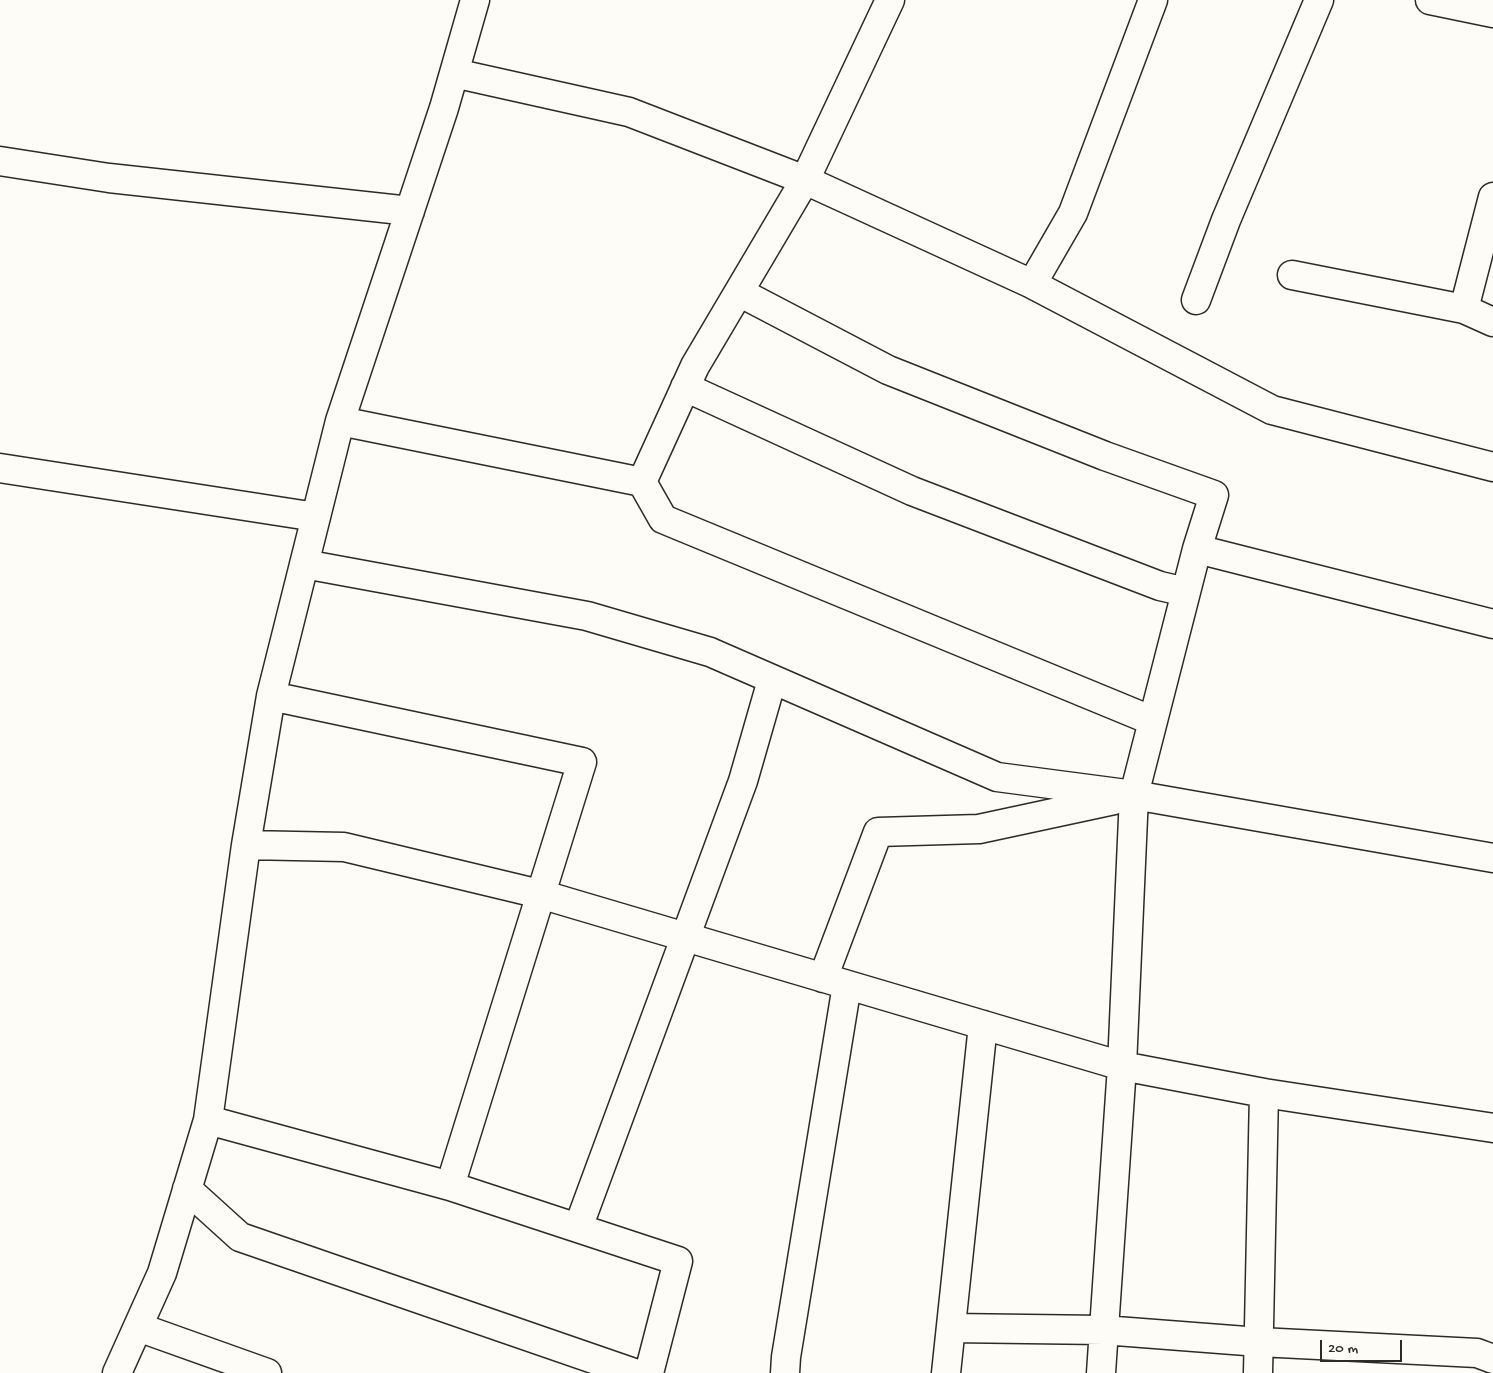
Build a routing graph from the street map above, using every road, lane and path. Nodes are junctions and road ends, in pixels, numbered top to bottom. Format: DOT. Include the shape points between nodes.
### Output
graph roads {
  1 [pos="476,0"];
  2 [pos="890,0"];
  3 [pos="1153,0"];
  4 [pos="1319,0"];
  5 [pos="1430,0"];
  6 [pos="1493,13"];
  7 [pos="454,73"];
  8 [pos="0,161"];
  9 [pos="805,180"];
  10 [pos="1493,197"];
  11 [pos="410,211"];
  12 [pos="1292,275"];
  13 [pos="1032,284"];
  14 [pos="739,292"];
  15 [pos="1196,300"];
  16 [pos="1464,309"];
  17 [pos="1493,322"];
  18 [pos="685,388"];
  19 [pos="340,421"];
  20 [pos="1493,467"];
  21 [pos="0,468"];
  22 [pos="642,482"];
  23 [pos="316,517"];
  24 [pos="1197,549"];
  25 [pos="304,564"];
  26 [pos="1186,592"];
  27 [pos="1493,624"];
  28 [pos="772,680"];
  29 [pos="271,696"];
  30 [pos="1154,721"];
  31 [pos="1134,795"];
  32 [pos="246,845"];
  33 [pos="1493,858"];
  34 [pos="540,894"];
  35 [pos="686,937"];
  36 [pos="835,981"];
  37 [pos="983,1025"];
  38 [pos="1122,1066"];
  39 [pos="1264,1093"];
  40 [pos="208,1120"];
  41 [pos="1493,1128"];
  42 [pos="450,1186"];
  43 [pos="187,1189"];
  44 [pos="578,1228"];
  45 [pos="138,1327"];
  46 [pos="951,1328"];
  47 [pos="1103,1330"];
  48 [pos="1259,1342"];
  49 [pos="1493,1359"];
  50 [pos="117,1373"];
  51 [pos="267,1373"];
  52 [pos="634,1373"];
  53 [pos="649,1373"];
  54 [pos="785,1373"];
  55 [pos="946,1373"];
  56 [pos="1101,1373"];
  57 [pos="1258,1373"];
  1 -- 7 [label="street"];
  2 -- 9 [label="street"];
  3 -- 13 [label="street" via="1074,213"];
  4 -- 15 [label="street" via="1226,220"];
  5 -- 6 [label="street"];
  7 -- 9 [label="street" via="630,112"];
  7 -- 11 [label="street"];
  8 -- 11 [label="street" via="109,178"];
  9 -- 13 [label="street"];
  9 -- 14 [label="street"];
  10 -- 16 [label="street"];
  11 -- 19 [label="street"];
  12 -- 16 [label="street"];
  13 -- 20 [label="street" via="1272,410"];
  14 -- 18 [label="street"];
  14 -- 24 [label="street" via="888,370 1105,456 1214,495"];
  16 -- 17 [label="street"];
  18 -- 22 [label="street"];
  18 -- 26 [label="street" via="912,491 1160,586"];
  19 -- 22 [label="street"];
  19 -- 23 [label="street"];
  21 -- 23 [label="street"];
  22 -- 30 [label="street" via="663,519"];
  23 -- 25 [label="street"];
  24 -- 26 [label="street"];
  24 -- 27 [label="street"];
  25 -- 28 [label="street" via="587,616 710,652"];
  25 -- 29 [label="street"];
  26 -- 30 [label="street"];
  28 -- 31 [label="street" via="997,777"];
  28 -- 35 [label="street" via="743,781"];
  29 -- 32 [label="street"];
  29 -- 34 [label="street" via="582,762"];
  30 -- 31 [label="street"];
  31 -- 33 [label="street"];
  31 -- 36 [label="street" via="979,829 878,832"];
  31 -- 38 [label="street"];
  32 -- 34 [label="street" via="344,847"];
  32 -- 40 [label="street"];
  34 -- 35 [label="street"];
  34 -- 42 [label="street"];
  35 -- 36 [label="street"];
  35 -- 44 [label="street"];
  36 -- 37 [label="street"];
  36 -- 54 [label="street"];
  37 -- 38 [label="street"];
  37 -- 46 [label="street"];
  38 -- 39 [label="street"];
  38 -- 47 [label="street"];
  39 -- 41 [label="street"];
  39 -- 48 [label="street"];
  40 -- 42 [label="street"];
  40 -- 43 [label="street"];
  42 -- 44 [label="street"];
  43 -- 45 [label="street" via="162,1273"];
  43 -- 52 [label="street" via="240,1237"];
  44 -- 53 [label="street" via="678,1261"];
  45 -- 50 [label="street"];
  45 -- 51 [label="street"];
  46 -- 47 [label="street"];
  46 -- 55 [label="street"];
  47 -- 48 [label="street"];
  47 -- 56 [label="street"];
  48 -- 49 [label="street" via="1477,1354"];
  48 -- 57 [label="street"];
}
